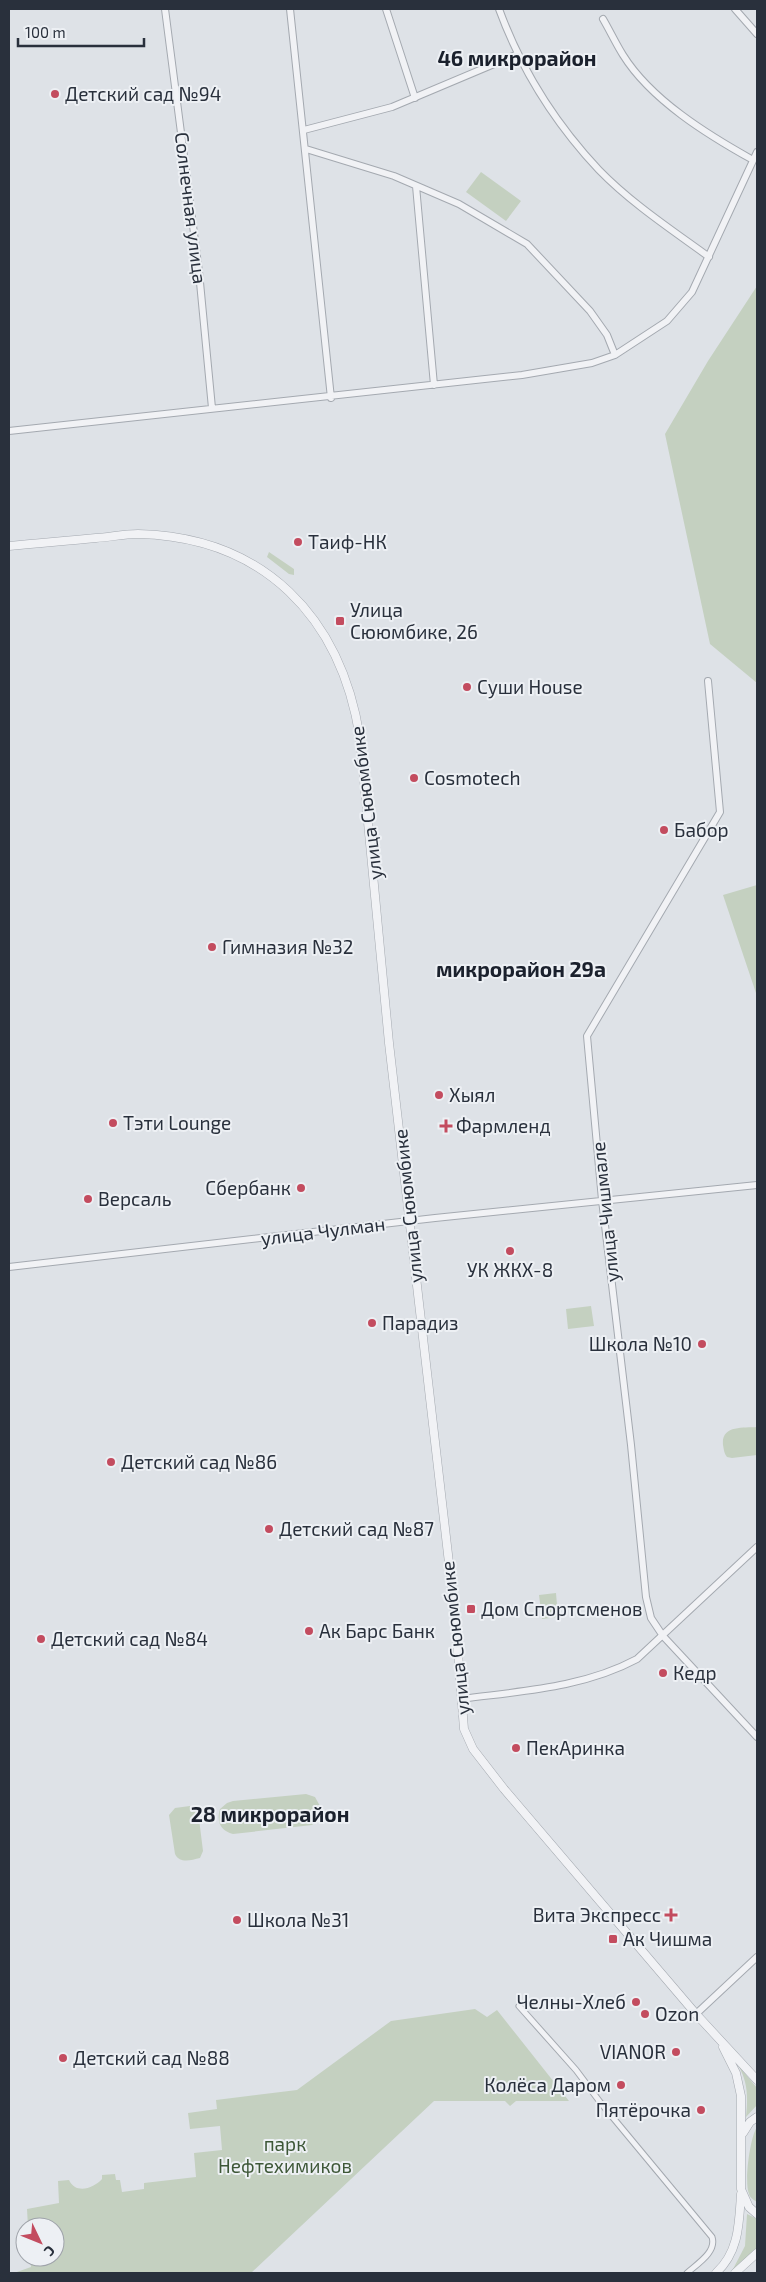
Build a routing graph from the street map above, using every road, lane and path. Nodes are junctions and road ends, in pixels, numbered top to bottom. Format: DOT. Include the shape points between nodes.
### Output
graph roads {
  1 [pos="165,9"];
  2 [pos="290,9"];
  3 [pos="386,9"];
  4 [pos="499,9"];
  5 [pos="735,9"];
  6 [pos="603,18"];
  7 [pos="757,34"];
  8 [pos="518,54"];
  9 [pos="415,98"];
  10 [pos="304,130"];
  11 [pos="306,150"];
  12 [pos="757,152"];
  13 [pos="753,160"];
  14 [pos="416,186"];
  15 [pos="709,257"];
  16 [pos="615,355"];
  17 [pos="434,385"];
  18 [pos="331,398"];
  19 [pos="212,408"];
  20 [pos="9,431"];
  21 [pos="9,546"];
  22 [pos="708,680"];
  23 [pos="757,1185"];
  24 [pos="602,1200"];
  25 [pos="408,1221"];
  26 [pos="9,1267"];
  27 [pos="757,1547"];
  28 [pos="663,1636"];
  29 [pos="461,1699"];
  30 [pos="757,1738"];
  31 [pos="757,1957"];
  32 [pos="519,2006"];
  33 [pos="696,2014"];
  34 [pos="720,2041"];
  35 [pos="757,2080"];
  36 [pos="757,2117"];
  37 [pos="742,2135"];
  38 [pos="741,2189"];
  39 [pos="757,2214"];
  40 [pos="757,2253"];
  41 [pos="687,2273"];
  42 [pos="716,2273"];
  43 [pos="735,2273"];
  1 -- 19 [label="street, Солнечная улица" via="199,272"];
  2 -- 10 [label="street"];
  3 -- 9 [label="street"];
  4 -- 8 [label="street"];
  5 -- 7 [label="street"];
  6 -- 13 [label="street" via="623,56 659,95 706,134"];
  8 -- 9 [label="street"];
  8 -- 15 [label="street" via="545,101 600,171 652,216"];
  9 -- 10 [label="street"];
  10 -- 11 [label="street"];
  11 -- 14 [label="street" via="394,176"];
  11 -- 18 [label="street"];
  12 -- 13 [label="street"];
  13 -- 15 [label="street"];
  14 -- 16 [label="street" via="459,204 527,244 590,311 607,335"];
  14 -- 17 [label="street"];
  15 -- 16 [label="street" via="692,292 667,321"];
  16 -- 17 [label="street" via="559,370"];
  17 -- 18 [label="street"];
  18 -- 19 [label="street"];
  19 -- 20 [label="street"];
  21 -- 25 [label="street, улица Сююмбике" via="137,534 200,542 234,554 267,574 287,590 323,631 340,665 360,738"];
  22 -- 24 [label="street, улица Чишмале" via="720,812 587,1036"];
  23 -- 24 [label="street, улица Чулман"];
  24 -- 25 [label="street, улица Чулман"];
  24 -- 28 [label="street, улица Чишмале" via="646,1597 651,1618"];
  25 -- 26 [label="street, улица Чулман"];
  25 -- 29 [label="street, улица Сююмбике" via="455,1615"];
  27 -- 28 [label="street"];
  28 -- 29 [label="street" via="637,1659 616,1671 592,1678"];
  28 -- 30 [label="street, улица Чишмале"];
  29 -- 33 [label="street, улица Сююмбике" via="464,1729 473,1749"];
  31 -- 33 [label="street"];
  32 -- 41 [label="street" via="576,2070 712,2236 712,2250"];
  33 -- 34 [label="street, улица Сююмбике"];
  34 -- 35 [label="street"];
  34 -- 37 [label="street" via="740,2085"];
  36 -- 37 [label="street"];
  37 -- 38 [label="street"];
  38 -- 39 [label="street" via="749,2207"];
  38 -- 42 [label="street" via="735,2246"];
  40 -- 43 [label="street"];
}
